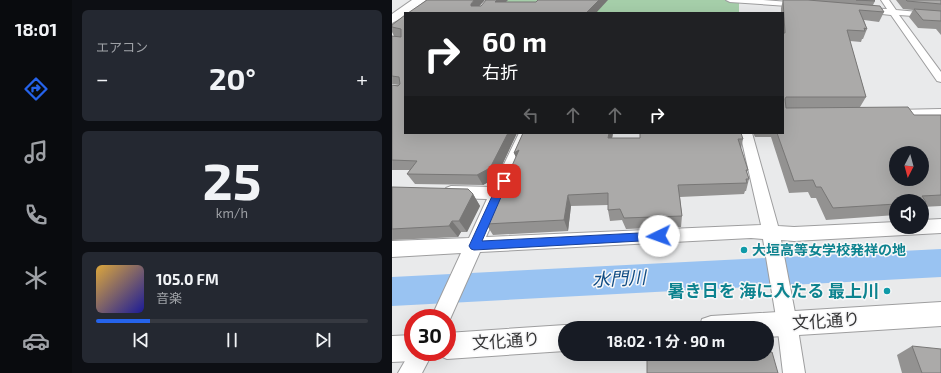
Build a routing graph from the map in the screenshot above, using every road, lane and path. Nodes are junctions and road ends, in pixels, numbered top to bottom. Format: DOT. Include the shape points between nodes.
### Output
graph roads {
  1 [pos="406,0"];
  2 [pos="420,0"];
  3 [pos="730,0"];
  4 [pos="885,0"];
  5 [pos="744,3"];
  6 [pos="810,6"];
  7 [pos="392,9"];
  8 [pos="856,9"];
  9 [pos="894,12"];
  10 [pos="941,16"];
  11 [pos="392,19"];
  12 [pos="941,79"];
  13 [pos="941,113"];
  14 [pos="886,114"];
  15 [pos="525,134"];
  16 [pos="746,134"];
  17 [pos="438,192"];
  18 [pos="498,193"];
  19 [pos="941,226"];
  20 [pos="771,232"];
  21 [pos="474,246"];
  22 [pos="392,249"];
  23 [pos="445,309"];
  24 [pos="941,314"];
  25 [pos="787,323"];
  26 [pos="774,324"];
  27 [pos="558,338"];
  28 [pos="456,345"];
  29 [pos="404,348"];
  30 [pos="392,349"];
  31 [pos="416,361"];
  32 [pos="409,373"];
  33 [pos="794,373"];
  1 -- 7 [label="main road"];
  2 -- 11 [label="main road"];
  3 -- 5 [label="street"];
  4 -- 9 [label="street"];
  5 -- 6 [label="street"];
  8 -- 9 [label="street"];
  9 -- 10 [label="street"];
  9 -- 12 [label="street"];
  13 -- 14 [label="street"];
  15 -- 18 [label="street"];
  16 -- 20 [label="street"];
  17 -- 18 [label="street"];
  18 -- 21 [label="street"];
  19 -- 20 [label="street" via="794,234"];
  20 -- 21 [label="street"];
  20 -- 25 [label="street"];
  21 -- 22 [label="street"];
  21 -- 23 [label="street"];
  24 -- 25 [label="street, 文化通り"];
  25 -- 26 [label="street, 文化通り"];
  25 -- 33 [label="street"];
  27 -- 28 [label="street, 文化通り"];
  29 -- 30 [label="street"];
  31 -- 32 [label="street"];
}
